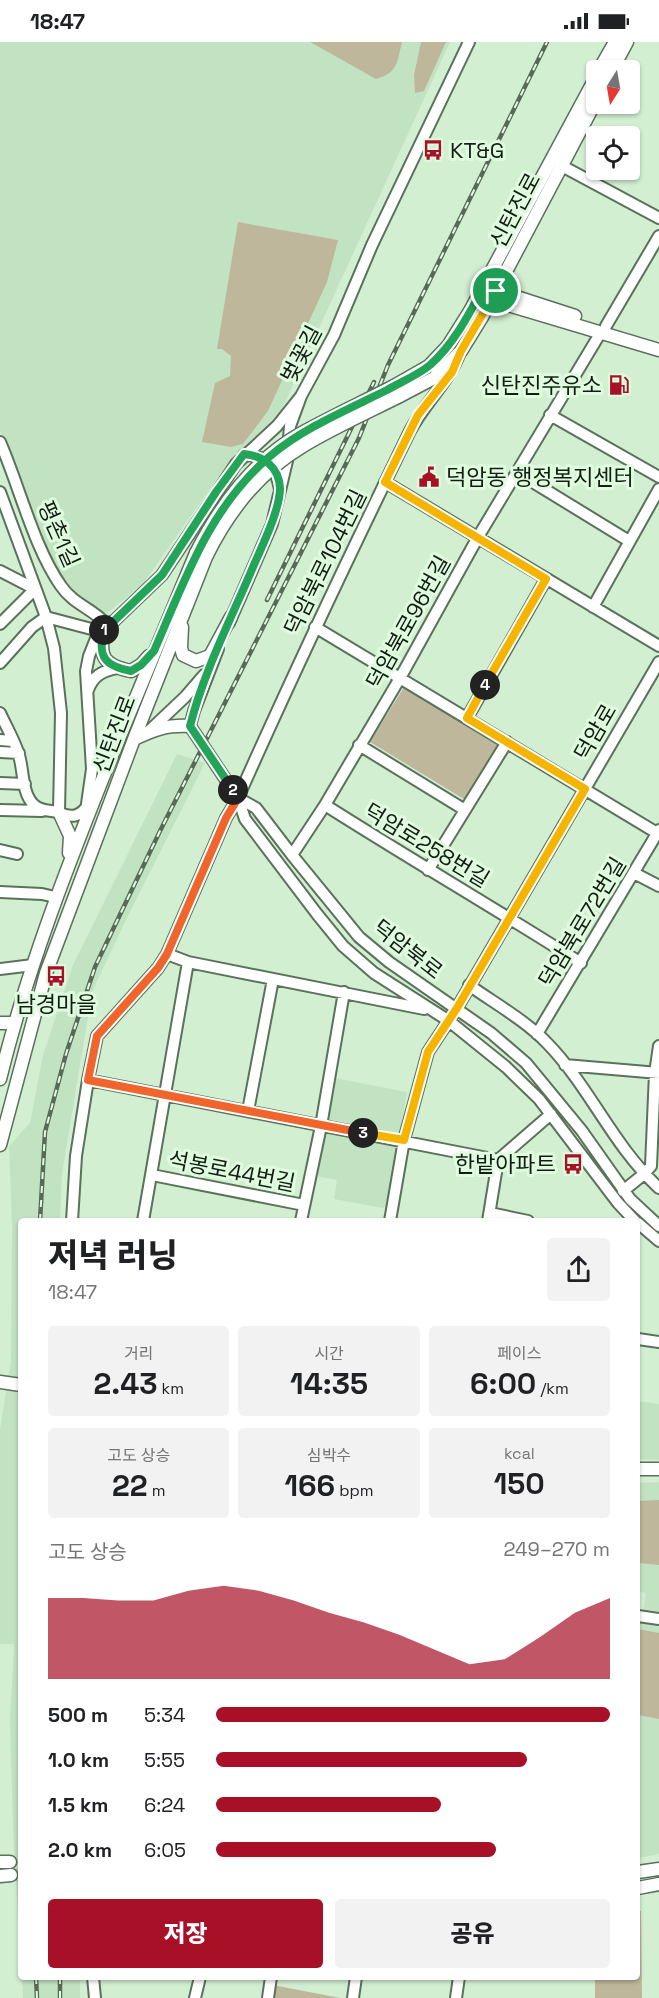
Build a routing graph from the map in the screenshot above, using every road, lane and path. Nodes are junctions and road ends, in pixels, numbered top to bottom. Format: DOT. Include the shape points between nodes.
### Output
graph roads {
  1 [pos="469,42"];
  2 [pos="615,42"];
  3 [pos="627,42"];
  4 [pos="605,60"];
  5 [pos="617,60"];
  6 [pos="586,95"];
  7 [pos="589,114"];
  8 [pos="562,166"];
  9 [pos="659,218"];
  10 [pos="659,236"];
  11 [pos="481,291"];
  12 [pos="494,295"];
  13 [pos="604,329"];
  14 [pos="659,342"];
  15 [pos="659,350"];
  16 [pos="461,351"];
  17 [pos="400,391"];
  18 [pos="301,396"];
  19 [pos="418,415"];
  20 [pos="550,416"];
  21 [pos="267,435"];
  22 [pos="0,442"];
  23 [pos="244,454"];
  24 [pos="287,461"];
  25 [pos="518,473"];
  26 [pos="659,477"];
  27 [pos="385,482"];
  28 [pos="280,489"];
  29 [pos="659,489"];
  30 [pos="0,492"];
  31 [pos="478,537"];
  32 [pos="629,541"];
  33 [pos="201,555"];
  34 [pos="0,571"];
  35 [pos="546,579"];
  36 [pos="35,589"];
  37 [pos="593,607"];
  38 [pos="184,613"];
  39 [pos="46,617"];
  40 [pos="231,617"];
  41 [pos="0,624"];
  42 [pos="315,627"];
  43 [pos="100,630"];
  44 [pos="659,646"];
  45 [pos="154,651"];
  46 [pos="659,662"];
  47 [pos="0,663"];
  48 [pos="117,668"];
  49 [pos="211,668"];
  50 [pos="400,678"];
  51 [pos="87,694"];
  52 [pos="0,713"];
  53 [pos="467,718"];
  54 [pos="190,726"];
  55 [pos="146,733"];
  56 [pos="134,739"];
  57 [pos="0,740"];
  58 [pos="12,741"];
  59 [pos="507,742"];
  60 [pos="359,745"];
  61 [pos="0,752"];
  62 [pos="19,753"];
  63 [pos="0,783"];
  64 [pos="25,784"];
  65 [pos="585,789"];
  66 [pos="238,798"];
  67 [pos="88,805"];
  68 [pos="325,805"];
  69 [pos="0,810"];
  70 [pos="465,810"];
  71 [pos="42,811"];
  72 [pos="59,812"];
  73 [pos="658,831"];
  74 [pos="81,832"];
  75 [pos="0,850"];
  76 [pos="17,854"];
  77 [pos="292,855"];
  78 [pos="69,862"];
  79 [pos="428,870"];
  80 [pos="634,873"];
  81 [pos="659,886"];
  82 [pos="0,892"];
  83 [pos="56,897"];
  84 [pos="510,918"];
  85 [pos="167,954"];
  86 [pos="188,962"];
  87 [pos="581,963"];
  88 [pos="33,965"];
  89 [pos="0,969"];
  90 [pos="273,979"];
  91 [pos="469,985"];
  92 [pos="344,992"];
  93 [pos="457,1008"];
  94 [pos="432,1011"];
  95 [pos="449,1021"];
  96 [pos="0,1023"];
  97 [pos="14,1023"];
  98 [pos="537,1034"];
  99 [pos="659,1046"];
  100 [pos="565,1065"];
  101 [pos="657,1073"];
  102 [pos="0,1079"];
  103 [pos="88,1080"];
  104 [pos="165,1096"];
  105 [pos="248,1111"];
  106 [pos="551,1114"];
  107 [pos="321,1126"];
  108 [pos="404,1140"];
  109 [pos="0,1145"];
  110 [pos="656,1159"];
  111 [pos="498,1160"];
  112 [pos="644,1174"];
  113 [pos="152,1175"];
  114 [pos="659,1188"];
  115 [pos="623,1191"];
  116 [pos="304,1205"];
  117 [pos="489,1217"];
  118 [pos="72,1218"];
  119 [pos="144,1218"];
  120 [pos="302,1218"];
  121 [pos="391,1218"];
  122 [pos="631,1218"];
  123 [pos="659,1226"];
  124 [pos="640,1227"];
  125 [pos="659,1241"];
  126 [pos="640,1339"];
  127 [pos="659,1342"];
  128 [pos="0,1382"];
  129 [pos="18,1385"];
  130 [pos="640,1469"];
  131 [pos="659,1469"];
  132 [pos="640,1616"];
  133 [pos="659,1619"];
  134 [pos="659,1869"];
  135 [pos="640,1872"];
  136 [pos="659,1884"];
  137 [pos="640,1888"];
  138 [pos="93,1980"];
  139 [pos="199,1980"];
  140 [pos="271,1980"];
  141 [pos="355,1980"];
  142 [pos="459,1980"];
  143 [pos="95,1998"];
  144 [pos="195,1998"];
  145 [pos="268,1998"];
  146 [pos="352,1998"];
  147 [pos="456,1998"];
  1 -- 18 [label="street, 벚꽃길" via="334,334"];
  2 -- 4 [label="main road"];
  3 -- 5 [label="main road"];
  6 -- 11 [label="main road, 신탄진로"];
  7 -- 8 [label="main road, 신탄진로"];
  8 -- 9 [label="street"];
  8 -- 12 [label="main road, 신탄진로"];
  10 -- 13 [label="street, 덕암북로96번길"];
  11 -- 12 [label="main road"];
  11 -- 17 [label="main road, 신탄진로" via="442,352"];
  12 -- 13 [label="main road"];
  12 -- 16 [label="main road, 신탄진로"];
  13 -- 14 [label="main road"];
  13 -- 15 [label="main road"];
  13 -- 20 [label="street, 덕암북로96번길"];
  16 -- 17 [label="main road, 신탄진로" via="434,378"];
  16 -- 19 [label="street, 덕암북로104번길" via="452,372"];
  17 -- 19 [label="street" via="418,394 422,399"];
  17 -- 33 [label="main road, 신탄진로, bridge" via="302,446 275,466 251,488"];
  18 -- 21 [label="street, 벚꽃길"];
  18 -- 24 [label="street" via="290,426"];
  19 -- 27 [label="street, 덕암북로104번길"];
  20 -- 25 [label="street, 덕암북로96번길"];
  20 -- 26 [label="street"];
  21 -- 23 [label="street, 벚꽃길"];
  21 -- 24 [label="street"];
  22 -- 43 [label="street, 평촌1길" via="37,539 60,585 79,605 98,615"];
  23 -- 28 [label="street" via="269,462 276,470"];
  23 -- 43 [label="street, 벚꽃길" via="162,575"];
  24 -- 28 [label="street"];
  25 -- 31 [label="street, 덕암북로96번길"];
  25 -- 32 [label="street"];
  27 -- 31 [label="street"];
  27 -- 42 [label="street, 덕암북로104번길"];
  28 -- 40 [label="street" via="272,524"];
  29 -- 32 [label="street"];
  30 -- 36 [label="street"];
  31 -- 35 [label="street"];
  31 -- 50 [label="street, 덕암북로96번길"];
  32 -- 37 [label="street"];
  33 -- 38 [label="main road, 신탄진로"];
  33 -- 45 [label="main road, 신탄진로"];
  34 -- 36 [label="street"];
  35 -- 37 [label="street"];
  35 -- 53 [label="street"];
  36 -- 39 [label="street"];
  36 -- 41 [label="street"];
  37 -- 44 [label="street"];
  38 -- 40 [label="main road" via="181,648 183,655 196,661 210,656"];
  38 -- 56 [label="main road, 신탄진로"];
  39 -- 43 [label="street"];
  39 -- 47 [label="street"];
  39 -- 72 [label="street" via="54,648 61,713"];
  40 -- 49 [label="street"];
  42 -- 50 [label="street"];
  42 -- 66 [label="street, 덕암북로104번길"];
  43 -- 48 [label="main road" via="104,657"];
  43 -- 51 [label="street" via="88,656"];
  45 -- 48 [label="main road" via="131,671"];
  45 -- 74 [label="main road, 신탄진로"];
  46 -- 65 [label="street, 덕암로"];
  48 -- 51 [label="street" via="96,676"];
  49 -- 54 [label="street"];
  49 -- 55 [label="street"];
  50 -- 53 [label="street"];
  50 -- 60 [label="street, 덕암북로96번길"];
  51 -- 67 [label="street" via="92,769"];
  52 -- 58 [label="street"];
  53 -- 59 [label="street"];
  54 -- 55 [label="main road" via="172,725"];
  54 -- 66 [label="street, 덕암북로"];
  55 -- 56 [label="main road"];
  56 -- 109 [label="main road, 신탄진로" via="46,973"];
  57 -- 58 [label="street"];
  58 -- 62 [label="street"];
  59 -- 65 [label="street"];
  59 -- 70 [label="street"];
  60 -- 68 [label="street, 덕암북로96번길"];
  60 -- 70 [label="street"];
  61 -- 62 [label="street"];
  62 -- 64 [label="street"];
  63 -- 64 [label="street"];
  64 -- 71 [label="street" via="32,804"];
  65 -- 73 [label="street"];
  65 -- 84 [label="street, 덕암로"];
  66 -- 77 [label="street, 덕암북로" via="256,808"];
  66 -- 85 [label="street, 덕암북로104번길"];
  66 -- 94 [label="street, 덕암북로" via="245,819 344,946 374,973"];
  67 -- 72 [label="street" via="76,816"];
  67 -- 74 [label="street"];
  68 -- 77 [label="street, 덕암북로96번길"];
  68 -- 79 [label="street, 덕암로258번길"];
  69 -- 71 [label="street"];
  70 -- 79 [label="street"];
  71 -- 72 [label="street"];
  72 -- 78 [label="main road" via="70,836"];
  73 -- 80 [label="street, 덕암북로72번길"];
  74 -- 78 [label="main road, 신탄진로"];
  75 -- 76 [label="street"];
  77 -- 93 [label="street, 덕암북로" via="359,937"];
  78 -- 83 [label="main road, 신탄진로"];
  79 -- 84 [label="street, 덕암로258번길"];
  80 -- 81 [label="street"];
  80 -- 87 [label="street, 덕암북로72번길"];
  82 -- 83 [label="street"];
  83 -- 88 [label="main road, 신탄진로"];
  84 -- 87 [label="street, 덕암로258번길"];
  84 -- 91 [label="street, 덕암로"];
  85 -- 86 [label="street"];
  85 -- 103 [label="street, 덕암북로104번길" via="97,1036"];
  86 -- 90 [label="street"];
  86 -- 104 [label="street"];
  87 -- 98 [label="street, 덕암북로72번길"];
  88 -- 89 [label="street"];
  88 -- 97 [label="main road, 신탄진로"];
  90 -- 92 [label="street"];
  90 -- 105 [label="street"];
  91 -- 93 [label="street, 덕암로"];
  91 -- 98 [label="street"];
  92 -- 94 [label="street"];
  92 -- 107 [label="street, 석봉로44번길"];
  93 -- 95 [label="street, 덕암로"];
  93 -- 115 [label="street, 덕암북로" via="526,1063 582,1131"];
  94 -- 95 [label="street, 덕암북로"];
  95 -- 106 [label="street, 덕암북로" via="506,1067"];
  95 -- 108 [label="street, 덕암로" via="428,1052"];
  96 -- 97 [label="main road"];
  97 -- 102 [label="main road, 신탄진로"];
  98 -- 100 [label="street"];
  99 -- 101 [label="street"];
  100 -- 101 [label="street"];
  100 -- 112 [label="street"];
  101 -- 110 [label="street"];
  103 -- 104 [label="street"];
  103 -- 118 [label="street, 덕암북로104번길" via="76,1156"];
  104 -- 105 [label="street"];
  104 -- 113 [label="street"];
  105 -- 107 [label="street"];
  106 -- 111 [label="street"];
  106 -- 122 [label="street, 덕암북로"];
  107 -- 108 [label="street"];
  107 -- 116 [label="street, 석봉로44번길"];
  108 -- 111 [label="street"];
  108 -- 121 [label="street, 덕암로"];
  110 -- 112 [label="street"];
  111 -- 117 [label="street"];
  112 -- 114 [label="street"];
  112 -- 115 [label="street"];
  113 -- 116 [label="street, 석봉로44번길"];
  113 -- 119 [label="street"];
  115 -- 123 [label="street, 덕암북로"];
  116 -- 120 [label="street, 석봉로44번길"];
  124 -- 125 [label="street, 덕암북로"];
  126 -- 127 [label="street"];
  128 -- 129 [label="main road"];
  130 -- 131 [label="main road"];
  132 -- 133 [label="street"];
  134 -- 135 [label="main road"];
  136 -- 137 [label="main road"];
  138 -- 143 [label="street"];
  139 -- 144 [label="street"];
  140 -- 145 [label="street"];
  141 -- 146 [label="street"];
  142 -- 147 [label="street"];
}
